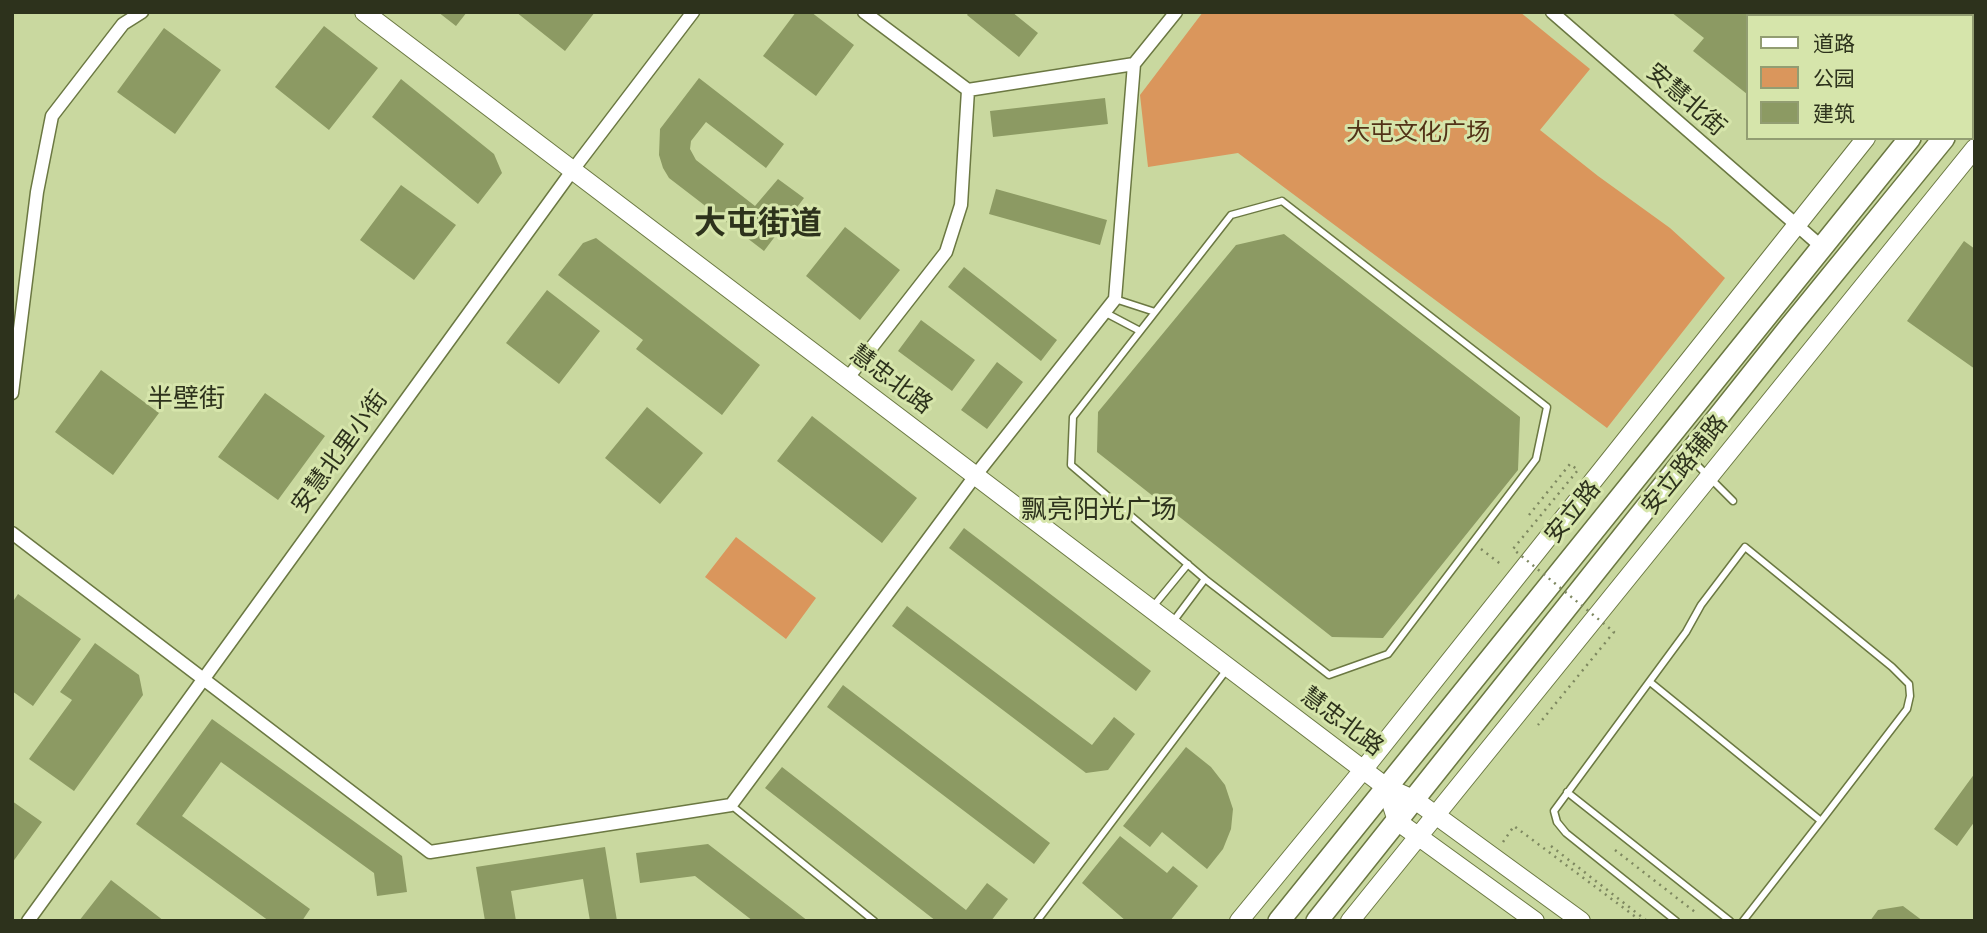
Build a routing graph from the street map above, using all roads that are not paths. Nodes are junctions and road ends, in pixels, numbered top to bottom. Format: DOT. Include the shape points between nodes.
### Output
graph roads {
  1 [pos="142,12"];
  2 [pos="364,12"];
  3 [pos="693,12"];
  4 [pos="864,12"];
  5 [pos="1176,12"];
  6 [pos="1552,12"];
  7 [pos="1134,64"];
  8 [pos="968,90"];
  9 [pos="1864,140"];
  10 [pos="1908,140"];
  11 [pos="1942,140"];
  12 [pos="1975,148"];
  13 [pos="572,171"];
  14 [pos="1796,225"];
  15 [pos="1823,248"];
  16 [pos="1115,299"];
  17 [pos="1104,312"];
  18 [pos="1155,312"];
  19 [pos="1140,331"];
  20 [pos="847,379"];
  21 [pos="12,393"];
  22 [pos="1689,457"];
  23 [pos="975,476"];
  24 [pos="1709,477"];
  25 [pos="1733,501"];
  26 [pos="12,533"];
  27 [pos="1188,564"];
  28 [pos="1205,579"];
  29 [pos="1151,609"];
  30 [pos="1171,624"];
  31 [pos="1228,668"];
  32 [pos="204,678"];
  33 [pos="1650,682"];
  34 [pos="1363,770"];
  35 [pos="1386,787"];
  36 [pos="1567,792"];
  37 [pos="1415,800"];
  38 [pos="731,805"];
  39 [pos="1435,814"];
  40 [pos="1397,821"];
  41 [pos="1821,821"];
  42 [pos="1418,837"];
  43 [pos="28,921"];
  44 [pos="874,921"];
  45 [pos="1037,921"];
  46 [pos="1239,921"];
  47 [pos="1279,921"];
  48 [pos="1317,921"];
  49 [pos="1350,921"];
  50 [pos="1535,921"];
  51 [pos="1581,921"];
  52 [pos="1676,921"];
  53 [pos="1730,921"];
  54 [pos="1743,921"];
  1 -- 21 [label="street" via="123,24 52,116 37,192"];
  2 -- 13 [label="street, 慧忠北路"];
  3 -- 13 [label="street, 安慧北里小街"];
  4 -- 8 [label="street"];
  5 -- 7 [label="street"];
  6 -- 14 [label="street, 安慧北街"];
  7 -- 8 [label="street"];
  7 -- 16 [label="street"];
  8 -- 20 [label="street" via="961,205 946,253"];
  9 -- 14 [label="street"];
  10 -- 15 [label="main road, 安立路"];
  11 -- 22 [label="main road"];
  12 -- 24 [label="street, 安立路辅路"];
  13 -- 20 [label="street, 慧忠北路"];
  13 -- 32 [label="street, 安慧北里小街"];
  14 -- 15 [label="street, 安慧北街"];
  14 -- 34 [label="street"];
  15 -- 35 [label="main road, 安立路"];
  16 -- 17 [label="street"];
  16 -- 18 [label="lane"];
  17 -- 19 [label="lane"];
  17 -- 23 [label="street"];
  18 -- 19 [label="lane"];
  18 -- 28 [label="lane" via="1231,215 1282,201 1547,407 1536,459 1388,654 1329,675"];
  19 -- 27 [label="lane" via="1073,417 1071,466"];
  20 -- 23 [label="street, 慧忠北路"];
  22 -- 24 [label="lane"];
  22 -- 37 [label="main road"];
  23 -- 29 [label="street, 慧忠北路"];
  23 -- 38 [label="street"];
  24 -- 25 [label="lane"];
  24 -- 39 [label="street, 安立路辅路"];
  26 -- 32 [label="street"];
  27 -- 28 [label="lane"];
  27 -- 29 [label="lane"];
  28 -- 30 [label="lane"];
  29 -- 30 [label="street, 慧忠北路"];
  30 -- 31 [label="street, 慧忠北路"];
  31 -- 34 [label="street, 慧忠北路"];
  31 -- 45 [label="lane"];
  32 -- 38 [label="street" via="430,852"];
  32 -- 43 [label="street, 安慧北里小街"];
  33 -- 36 [label="lane"];
  33 -- 41 [label="lane"];
  33 -- 41 [label="lane" via="1745,547 1909,684 1907,709"];
  34 -- 35 [label="street, 慧忠北路"];
  34 -- 46 [label="street"];
  35 -- 37 [label="street, 慧忠北路"];
  35 -- 40 [label="street, 慧忠北路"];
  35 -- 47 [label="main road, 安立路"];
  36 -- 52 [label="lane" via="1553,811 1557,822"];
  36 -- 53 [label="lane"];
  37 -- 39 [label="street, 慧忠北路"];
  37 -- 40 [label="main road"];
  38 -- 44 [label="lane"];
  39 -- 42 [label="street"];
  39 -- 51 [label="street, 慧忠北路"];
  40 -- 42 [label="street"];
  40 -- 48 [label="main road"];
  41 -- 54 [label="lane"];
  42 -- 49 [label="street"];
  42 -- 50 [label="street"];
}
